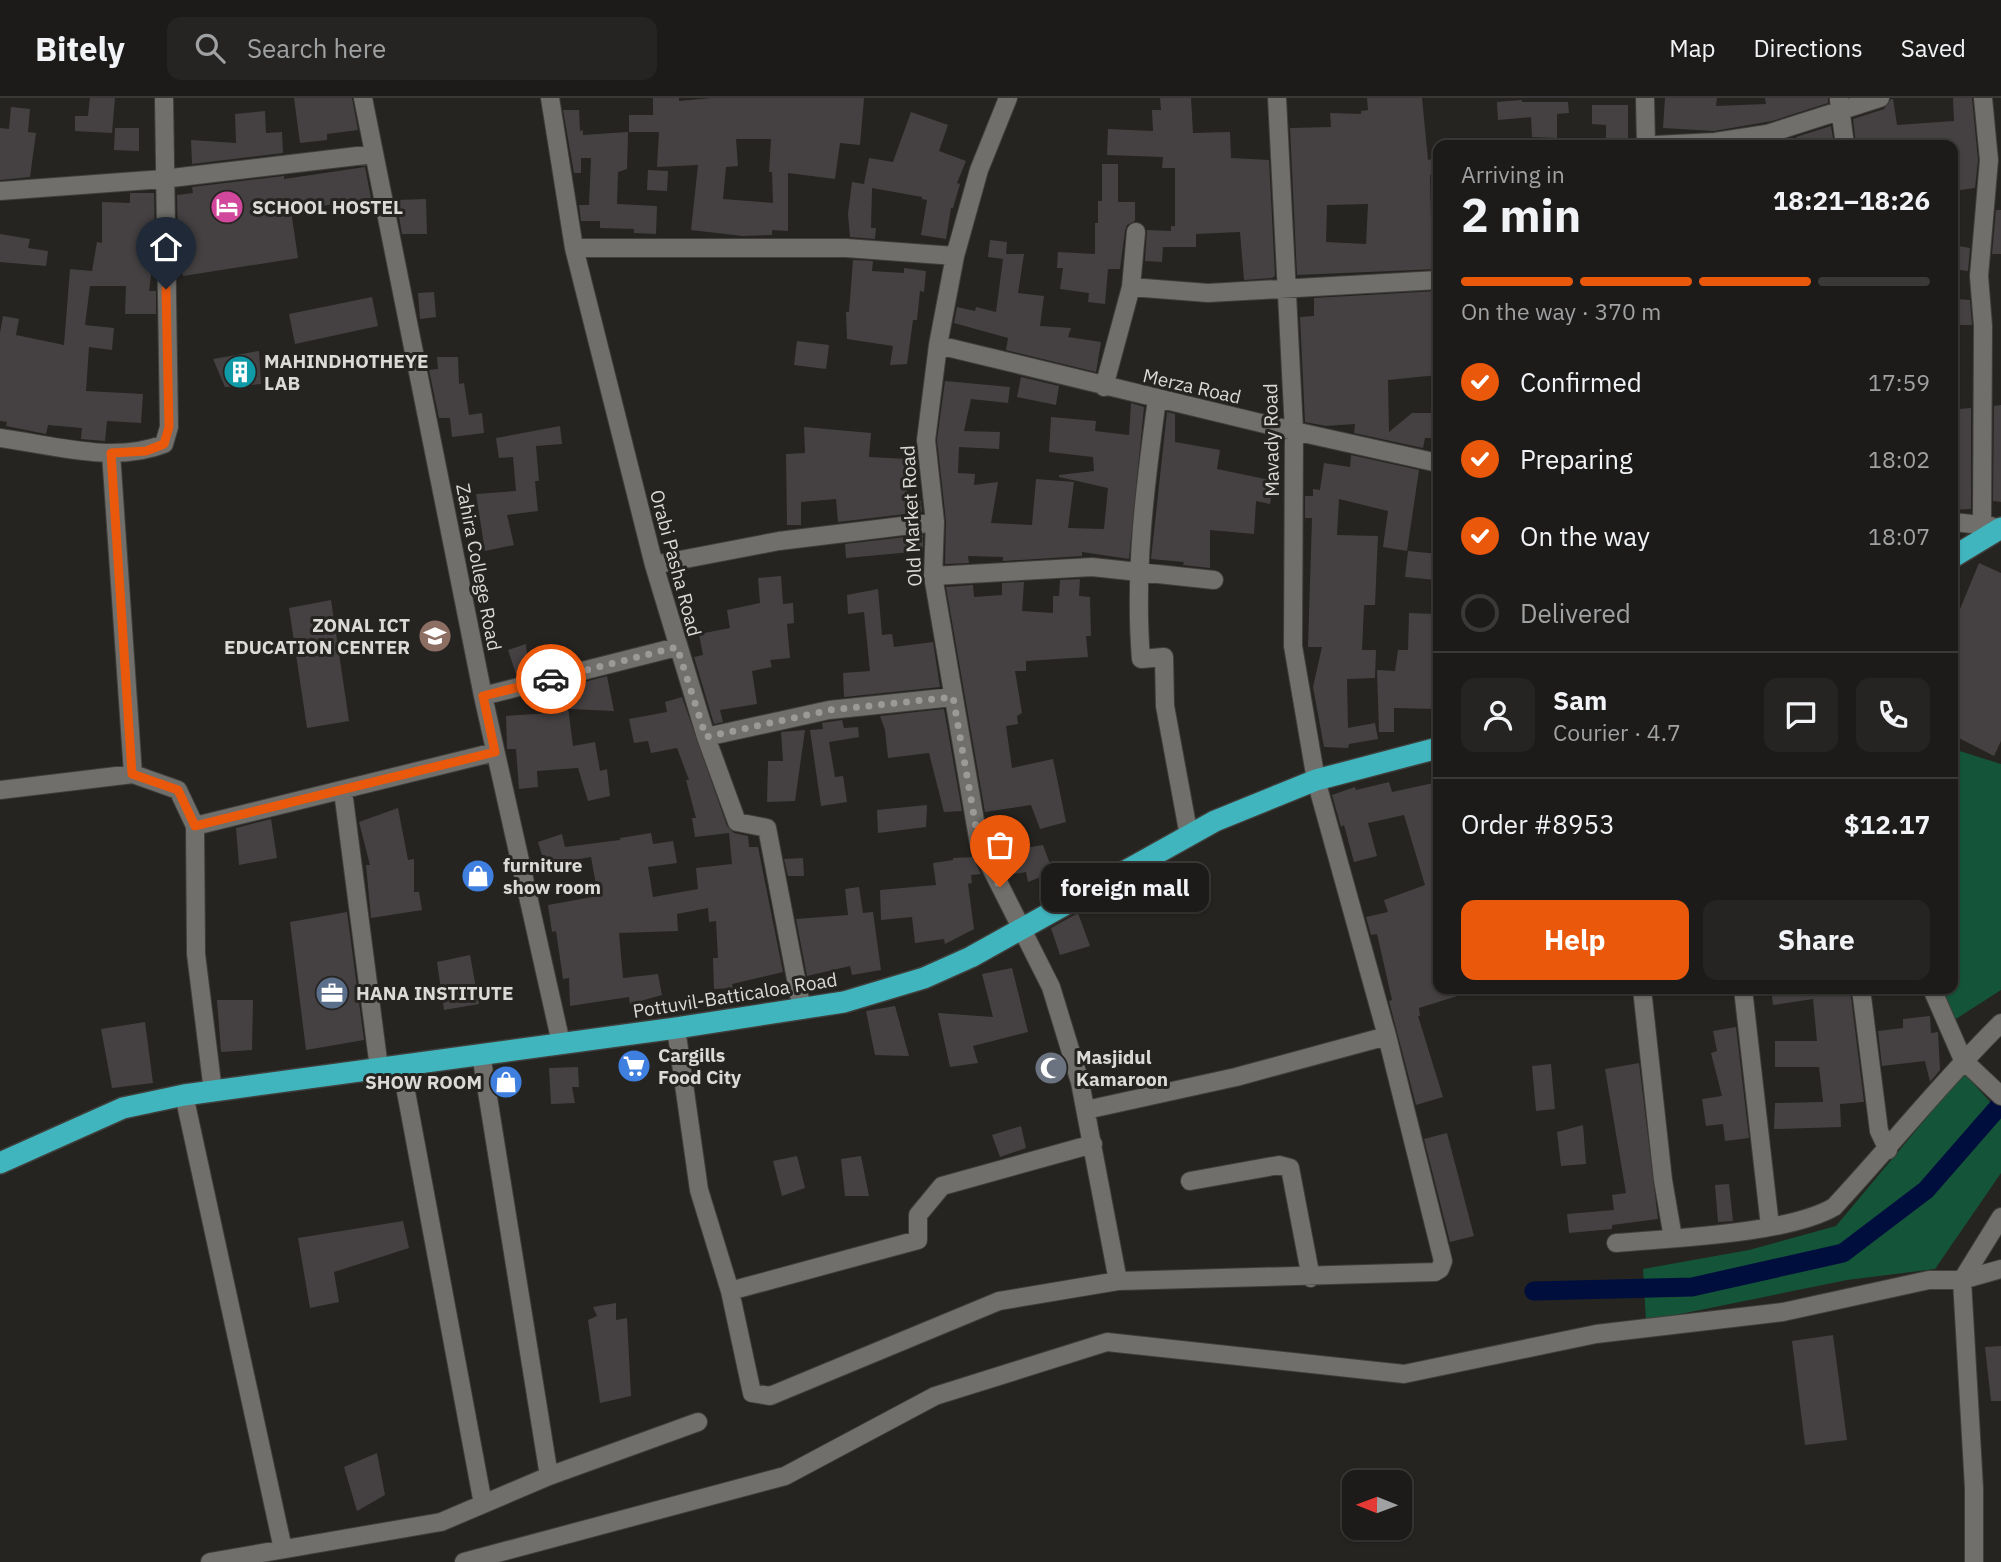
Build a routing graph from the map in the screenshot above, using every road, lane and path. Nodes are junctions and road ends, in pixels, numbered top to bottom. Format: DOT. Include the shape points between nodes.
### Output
graph roads {
  1 [pos="164,98"];
  2 [pos="363,98"];
  3 [pos="550,98"];
  4 [pos="1008,98"];
  5 [pos="1277,98"];
  6 [pos="1645,98"];
  7 [pos="1880,98"];
  8 [pos="1983,98"];
  9 [pos="1839,104"];
  10 [pos="1646,140"];
  11 [pos="1728,140"];
  12 [pos="1844,140"];
  13 [pos="374,154"];
  14 [pos="163,179"];
  15 [pos="0,191"];
  16 [pos="1136,232"];
  17 [pos="574,248"];
  18 [pos="955,256"];
  19 [pos="1433,280"];
  20 [pos="1131,287"];
  21 [pos="1286,290"];
  22 [pos="938,345"];
  23 [pos="1104,387"];
  24 [pos="1157,399"];
  25 [pos="1294,431"];
  26 [pos="0,438"];
  27 [pos="111,453"];
  28 [pos="1433,462"];
  29 [pos="935,522"];
  30 [pos="1958,523"];
  31 [pos="1991,526"];
  32 [pos="1958,553"];
  33 [pos="654,565"];
  34 [pos="1139,572"];
  35 [pos="933,576"];
  36 [pos="1214,580"];
  37 [pos="677,647"];
  38 [pos="483,696"];
  39 [pos="953,697"];
  40 [pos="706,737"];
  41 [pos="1433,749"];
  42 [pos="495,752"];
  43 [pos="132,774"];
  44 [pos="1316,780"];
  45 [pos="0,790"];
  46 [pos="343,791"];
  47 [pos="195,826"];
  48 [pos="1188,836"];
  49 [pos="1021,929"];
  50 [pos="1643,994"];
  51 [pos="1744,994"];
  52 [pos="1862,994"];
  53 [pos="1934,994"];
  54 [pos="802,1010"];
  55 [pos="2001,1023"];
  56 [pos="676,1028"];
  57 [pos="1387,1036"];
  58 [pos="561,1043"];
  59 [pos="481,1054"];
  60 [pos="401,1065"];
  61 [pos="1967,1065"];
  62 [pos="379,1068"];
  63 [pos="213,1091"];
  64 [pos="184,1095"];
  65 [pos="2001,1096"];
  66 [pos="1086,1110"];
  67 [pos="1093,1144"];
  68 [pos="1888,1150"];
  69 [pos="0,1163"];
  70 [pos="1190,1181"];
  71 [pos="2001,1217"];
  72 [pos="1770,1226"];
  73 [pos="1673,1238"];
  74 [pos="1616,1243"];
  75 [pos="2001,1269"];
  76 [pos="1311,1278"];
  77 [pos="1962,1280"];
  78 [pos="1118,1281"];
  79 [pos="730,1291"];
  80 [pos="698,1422"];
  81 [pos="549,1476"];
  82 [pos="483,1504"];
  83 [pos="283,1549"];
  84 [pos="210,1562"];
  85 [pos="464,1562"];
  86 [pos="1974,1562"];
  1 -- 14 [label="street"];
  2 -- 13 [label="street, Zahira College Road"];
  3 -- 17 [label="street, Orabi Pasha Road"];
  4 -- 18 [label="street, Old Market Road" via="979,170"];
  5 -- 21 [label="street, Mavady Road"];
  6 -- 10 [label="street"];
  7 -- 9 [label="street"];
  8 -- 31 [label="street" via="1989,160 1979,276"];
  9 -- 11 [label="street" via="1767,134"];
  9 -- 12 [label="street"];
  13 -- 14 [label="street"];
  13 -- 38 [label="street, Zahira College Road"];
  14 -- 15 [label="street"];
  14 -- 27 [label="street" via="169,427 164,444 146,451"];
  16 -- 20 [label="street"];
  17 -- 18 [label="street" via="846,248"];
  17 -- 33 [label="street, Orabi Pasha Road"];
  18 -- 22 [label="street, Old Market Road"];
  19 -- 21 [label="street"];
  20 -- 21 [label="street" via="1208,293"];
  20 -- 23 [label="street"];
  21 -- 25 [label="street, Mavady Road"];
  22 -- 23 [label="street, Merza Road"];
  22 -- 29 [label="street, Old Market Road" via="926,440"];
  23 -- 24 [label="street, Merza Road"];
  24 -- 25 [label="street, Merza Road"];
  24 -- 34 [label="street"];
  25 -- 28 [label="street, Merza Road"];
  25 -- 44 [label="street, Mavady Road" via="1293,646"];
  26 -- 27 [label="street"];
  27 -- 43 [label="street"];
  29 -- 33 [label="street" via="779,541"];
  29 -- 35 [label="street, Old Market Road"];
  30 -- 31 [label="street"];
  31 -- 32 [label="highway"];
  33 -- 37 [label="street, Orabi Pasha Road"];
  34 -- 35 [label="street" via="1081,567"];
  34 -- 36 [label="street"];
  34 -- 48 [label="street" via="1141,659 1164,657 1165,706"];
  35 -- 39 [label="street, Old Market Road"];
  37 -- 38 [label="street"];
  37 -- 40 [label="street, Orabi Pasha Road"];
  38 -- 42 [label="street, Zahira College Road"];
  39 -- 40 [label="street" via="830,710"];
  39 -- 49 [label="street, Old Market Road" via="979,844"];
  40 -- 54 [label="street, Orabi Pasha Road" via="737,822 767,828"];
  41 -- 44 [label="highway, Pottuvil-Batticaloa Road"];
  42 -- 46 [label="street"];
  42 -- 58 [label="street, Zahira College Road"];
  43 -- 45 [label="street"];
  43 -- 47 [label="street" via="178,790"];
  44 -- 48 [label="highway, Pottuvil-Batticaloa Road"];
  44 -- 57 [label="street, Mavady Road"];
  46 -- 47 [label="street"];
  46 -- 62 [label="street"];
  47 -- 63 [label="street" via="195,954"];
  48 -- 49 [label="highway, Pottuvil-Batticaloa Road"];
  49 -- 54 [label="highway, Pottuvil-Batticaloa Road" via="924,978"];
  49 -- 66 [label="street, Old Market Road" via="1051,988"];
  50 -- 73 [label="street"];
  51 -- 72 [label="street"];
  52 -- 68 [label="street" via="1880,1131"];
  53 -- 61 [label="street"];
  54 -- 56 [label="highway, Pottuvil-Batticaloa Road"];
  55 -- 61 [label="street"];
  56 -- 58 [label="highway, Pottuvil-Batticaloa Road"];
  56 -- 79 [label="street" via="699,1189"];
  57 -- 66 [label="street" via="1236,1077"];
  57 -- 76 [label="street, Mavady Road" via="1443,1261 1435,1272"];
  58 -- 59 [label="highway, Pottuvil-Batticaloa Road"];
  59 -- 60 [label="highway, Pottuvil-Batticaloa Road"];
  59 -- 81 [label="street"];
  60 -- 62 [label="highway, Pottuvil-Batticaloa Road"];
  60 -- 82 [label="street"];
  61 -- 65 [label="street"];
  61 -- 68 [label="street"];
  62 -- 63 [label="highway, Pottuvil-Batticaloa Road"];
  63 -- 64 [label="highway, Pottuvil-Batticaloa Road"];
  64 -- 69 [label="highway, Pottuvil-Batticaloa Road" via="123,1108"];
  64 -- 83 [label="street"];
  66 -- 67 [label="street, Old Market Road"];
  67 -- 78 [label="street, Old Market Road"];
  67 -- 79 [label="street" via="942,1186 918,1215 918,1240"];
  68 -- 72 [label="street" via="1834,1207"];
  70 -- 76 [label="street" via="1279,1165 1290,1168"];
  71 -- 77 [label="street"];
  72 -- 73 [label="street"];
  73 -- 74 [label="street"];
  75 -- 77 [label="street"];
  76 -- 78 [label="street"];
  77 -- 85 [label="street" via="1928,1280 1783,1312 1596,1334 1404,1374 1107,1342 935,1396 785,1476"];
  77 -- 86 [label="street"];
  78 -- 79 [label="street" via="999,1301 770,1396 752,1393"];
  80 -- 81 [label="street"];
  81 -- 82 [label="street"];
  82 -- 83 [label="street" via="441,1522"];
  83 -- 84 [label="street"];
}
